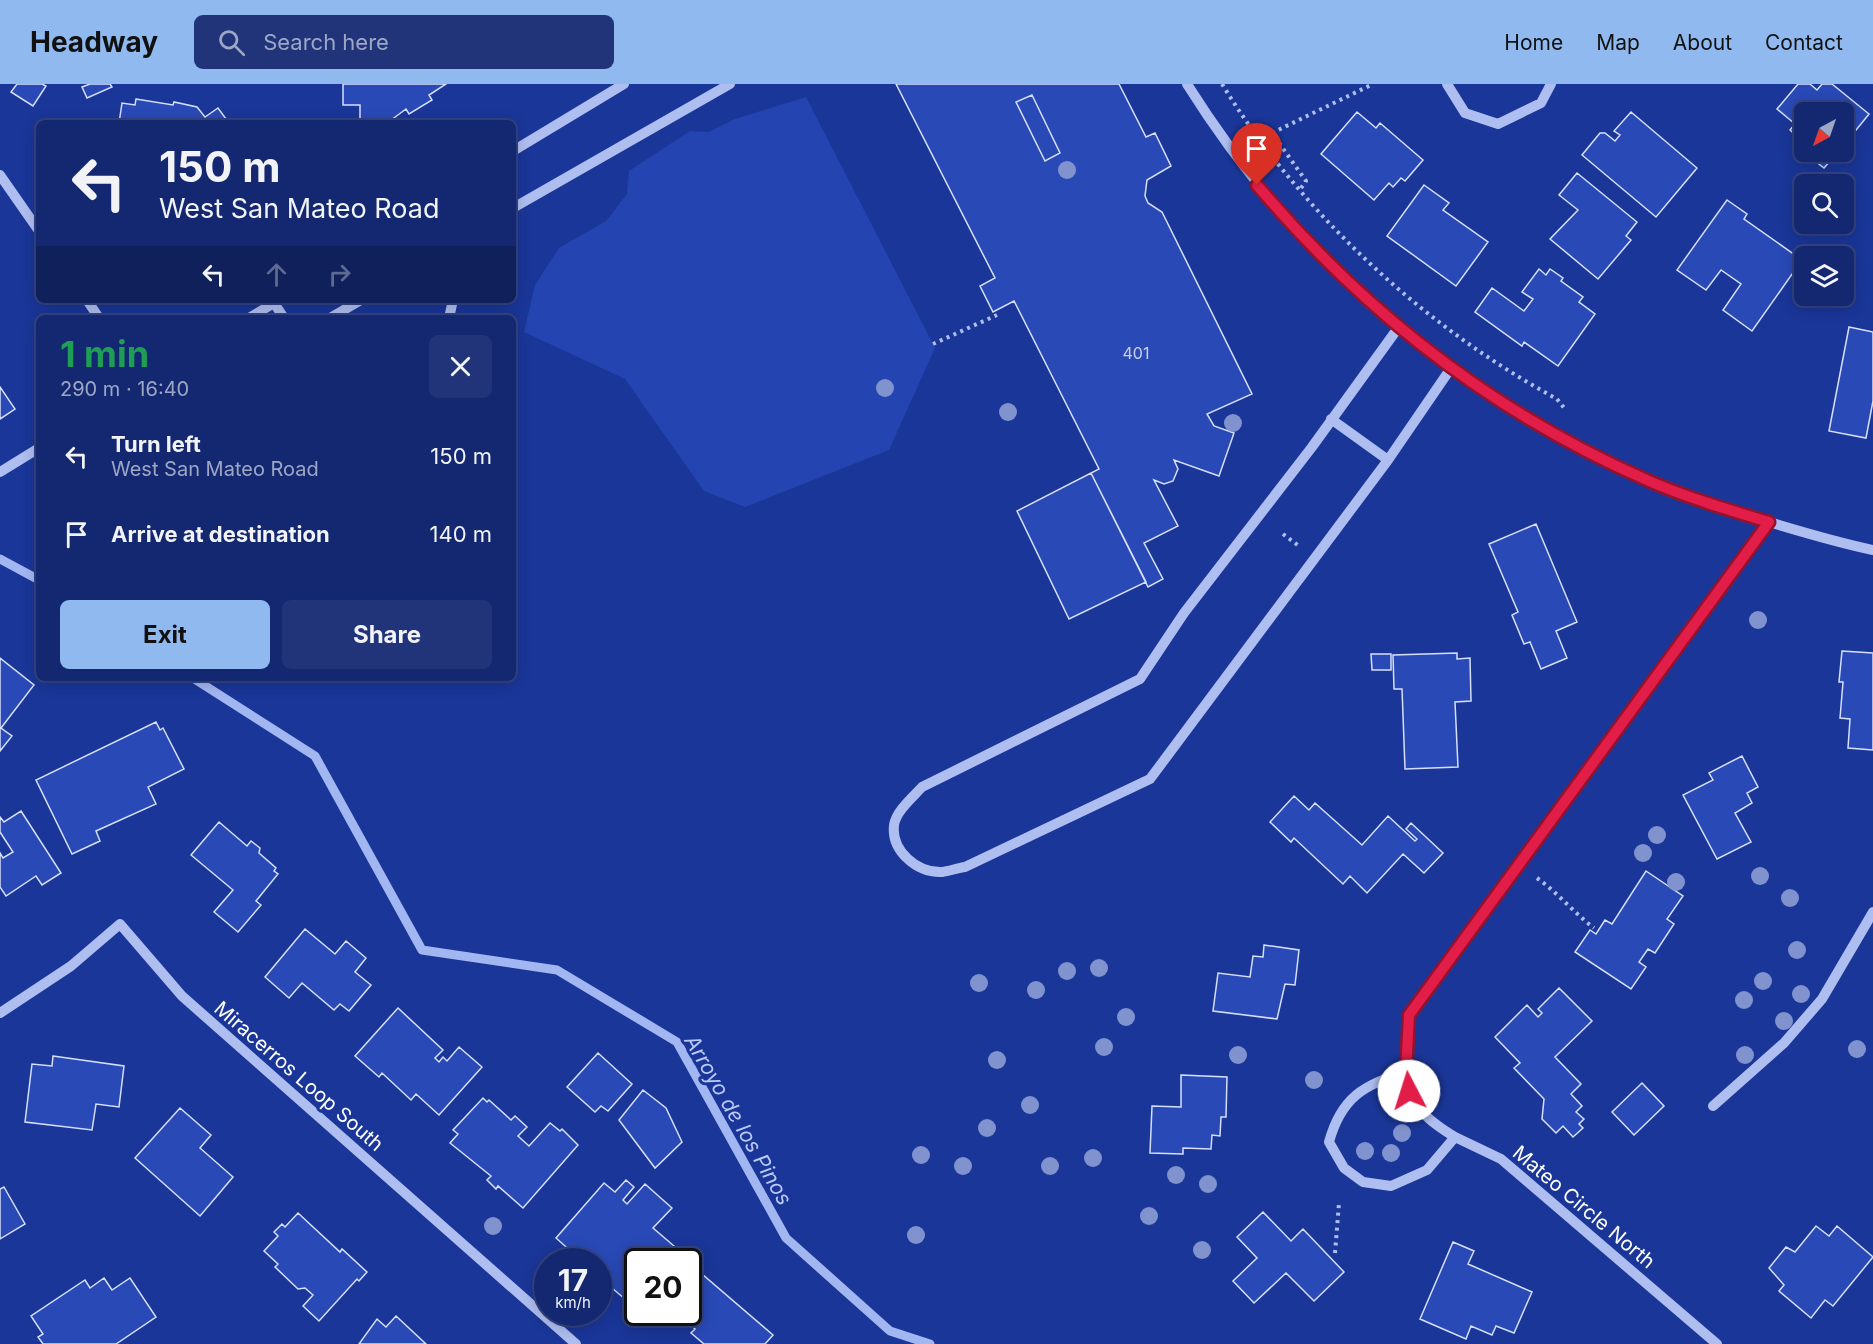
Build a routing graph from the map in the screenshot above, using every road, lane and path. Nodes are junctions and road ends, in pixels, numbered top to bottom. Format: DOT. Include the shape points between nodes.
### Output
graph roads {
  1 [pos="624,84"];
  2 [pos="730,84"];
  3 [pos="1187,84"];
  4 [pos="1222,84"];
  5 [pos="1373,84"];
  6 [pos="1447,84"];
  7 [pos="1551,84"];
  8 [pos="516,149"];
  9 [pos="0,174"];
  10 [pos="1300,188"];
  11 [pos="516,206"];
  12 [pos="36,227"];
  13 [pos="274,303"];
  14 [pos="356,303"];
  15 [pos="254,315"];
  16 [pos="335,315"];
  17 [pos="997,315"];
  18 [pos="1398,328"];
  19 [pos="933,344"];
  20 [pos="1451,368"];
  21 [pos="1565,409"];
  22 [pos="1331,419"];
  23 [pos="36,450"];
  24 [pos="1388,460"];
  25 [pos="0,472"];
  26 [pos="1769,522"];
  27 [pos="1283,534"];
  28 [pos="1301,547"];
  29 [pos="1873,550"];
  30 [pos="1537,878"];
  31 [pos="1873,912"];
  32 [pos="1594,928"];
  33 [pos="0,1013"];
  34 [pos="1406,1072"];
  35 [pos="1713,1106"];
  36 [pos="1455,1137"];
  37 [pos="1339,1203"];
  38 [pos="1335,1253"];
  39 [pos="576,1344"];
  40 [pos="1717,1344"];
  1 -- 8 [label="street"];
  2 -- 11 [label="street"];
  3 -- 18 [label="street" via="1229,148 1298,233"];
  4 -- 10 [label="path" via="1254,133"];
  5 -- 10 [label="path" via="1272,133 1306,181"];
  6 -- 7 [label="street" via="1465,113 1498,124 1540,103"];
  9 -- 12 [label="street"];
  10 -- 21 [label="path" via="1374,267 1434,317 1557,399"];
  13 -- 15 [label="street"];
  14 -- 16 [label="street"];
  17 -- 19 [label="path"];
  18 -- 20 [label="street"];
  18 -- 22 [label="street"];
  20 -- 24 [label="street"];
  20 -- 26 [label="street" via="1599,458 1687,495"];
  22 -- 24 [label="street"];
  22 -- 24 [label="street" via="1184,613 1140,679 922,787 894,824 899,849 907,860 940,872 965,867 1150,779"];
  23 -- 25 [label="street"];
  26 -- 29 [label="street"];
  26 -- 34 [label="street" via="1409,1015"];
  27 -- 28 [label="path"];
  30 -- 32 [label="path"];
  31 -- 35 [label="street" via="1822,999 1784,1043"];
  33 -- 39 [label="street, Miracerros Loop South" via="71,966 120,924 183,996"];
  34 -- 36 [label="street, Mateo Circle North" via="1417,1107 1432,1124"];
  34 -- 36 [label="street" via="1377,1080 1352,1097 1335,1119 1329,1142 1344,1168 1363,1182 1391,1186 1427,1170"];
  36 -- 40 [label="street, Mateo Circle North" via="1501,1159"];
  37 -- 38 [label="path"];
}
